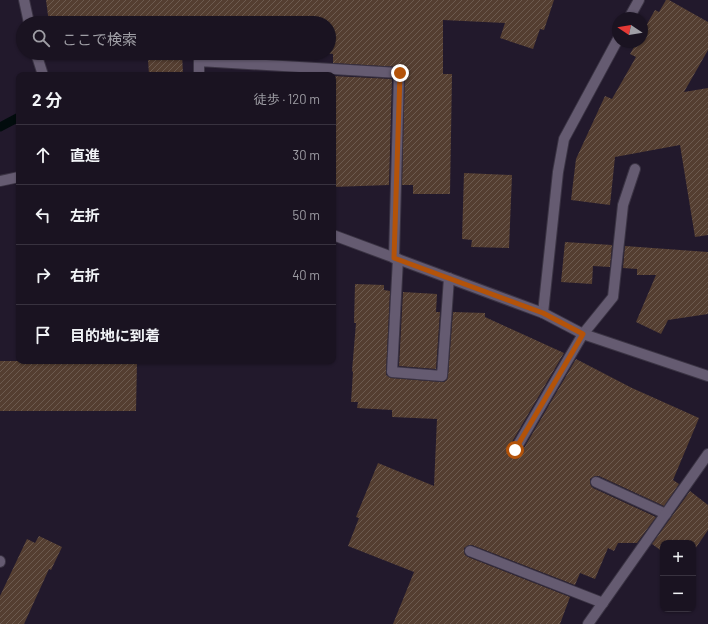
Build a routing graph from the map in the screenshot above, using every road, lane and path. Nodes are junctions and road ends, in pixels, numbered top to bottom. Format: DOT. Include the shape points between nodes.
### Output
graph roads {
  1 [pos="24,0"];
  2 [pos="639,0"];
  3 [pos="632,12"];
  4 [pos="27,16"];
  5 [pos="613,48"];
  6 [pos="38,60"];
  7 [pos="300,71"];
  8 [pos="42,72"];
  9 [pos="199,72"];
  10 [pos="635,169"];
  11 [pos="16,178"];
  12 [pos="0,181"];
  13 [pos="336,236"];
  14 [pos="396,259"];
  15 [pos="449,278"];
  16 [pos="543,313"];
  17 [pos="583,334"];
  18 [pos="708,376"];
  19 [pos="515,450"];
  20 [pos="708,454"];
  21 [pos="596,482"];
  22 [pos="666,514"];
  23 [pos="470,551"];
  24 [pos="603,603"];
  25 [pos="588,624"];
  1 -- 4 [label="street"];
  2 -- 3 [label="street"];
  5 -- 16 [label="street" via="564,139 558,172"];
  6 -- 8 [label="street"];
  7 -- 9 [label="street" via="199,61"];
  7 -- 14 [label="street" via="400,73"];
  10 -- 17 [label="street" via="623,205 613,297"];
  11 -- 12 [label="street"];
  13 -- 14 [label="street"];
  14 -- 15 [label="street"];
  14 -- 15 [label="street" via="392,372 442,376"];
  15 -- 16 [label="street"];
  16 -- 17 [label="street"];
  17 -- 18 [label="street"];
  17 -- 19 [label="street"];
  20 -- 22 [label="street"];
  21 -- 22 [label="street"];
  22 -- 24 [label="street"];
  23 -- 24 [label="street"];
  24 -- 25 [label="street"];
}
